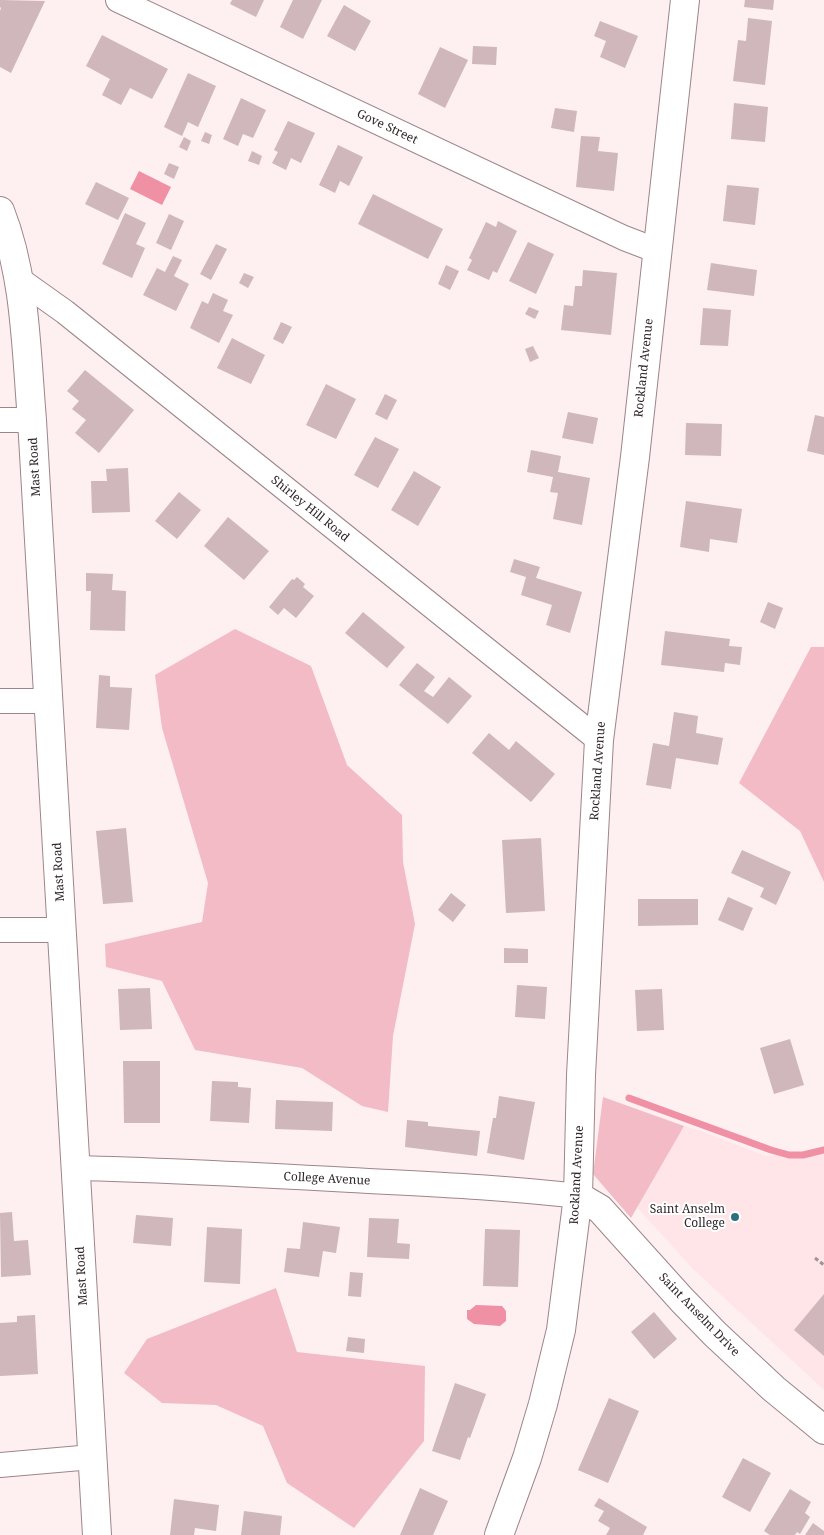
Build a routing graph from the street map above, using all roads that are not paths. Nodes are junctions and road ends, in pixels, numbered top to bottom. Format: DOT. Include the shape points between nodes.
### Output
graph roads {
  1 [pos="118,0"];
  2 [pos="685,0"];
  3 [pos="0,212"];
  4 [pos="658,251"];
  5 [pos="20,280"];
  6 [pos="0,420"];
  7 [pos="32,420"];
  8 [pos="0,701"];
  9 [pos="49,701"];
  10 [pos="599,740"];
  11 [pos="0,930"];
  12 [pos="62,930"];
  13 [pos="75,1168"];
  14 [pos="578,1196"];
  15 [pos="824,1430"];
  16 [pos="92,1457"];
  17 [pos="0,1465"];
  18 [pos="97,1535"];
  19 [pos="498,1535"];
  1 -- 4 [label="street, Gove Street" via="624,238"];
  2 -- 4 [label="street, Rockland Avenue"];
  3 -- 5 [label="street, Mast Road"];
  4 -- 10 [label="street, Rockland Avenue"];
  5 -- 7 [label="street, Mast Road"];
  5 -- 10 [label="street, Shirley Hill Road" via="65,312"];
  6 -- 7 [label="street"];
  7 -- 9 [label="street, Mast Road"];
  8 -- 9 [label="street"];
  9 -- 12 [label="street, Mast Road"];
  10 -- 14 [label="street, Rockland Avenue" via="581,1075"];
  11 -- 12 [label="street"];
  12 -- 13 [label="street, Mast Road"];
  13 -- 14 [label="street, College Avenue" via="154,1169"];
  13 -- 16 [label="street, Mast Road"];
  14 -- 15 [label="street, Saint Anselm Drive" via="600,1209 715,1334"];
  14 -- 19 [label="street, Rockland Avenue" via="561,1330 527,1458"];
  16 -- 17 [label="street"];
  16 -- 18 [label="street, Mast Road"];
}
